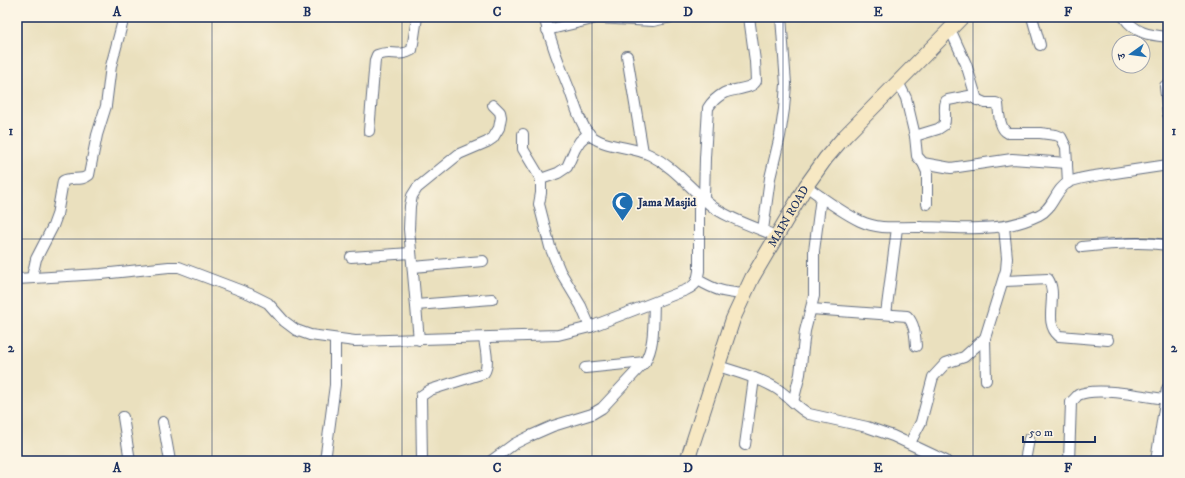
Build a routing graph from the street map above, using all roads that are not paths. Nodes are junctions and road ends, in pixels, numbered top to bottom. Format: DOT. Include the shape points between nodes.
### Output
graph roads {
  1 [pos="124,17"];
  2 [pos="417,17"];
  3 [pos="544,17"];
  4 [pos="672,17"];
  5 [pos="749,17"];
  6 [pos="781,17"];
  7 [pos="962,17"];
  8 [pos="1032,17"];
  9 [pos="1124,17"];
  10 [pos="567,21"];
  11 [pos="950,29"];
  12 [pos="547,30"];
  13 [pos="1168,37"];
  14 [pos="1040,45"];
  15 [pos="626,56"];
  16 [pos="898,82"];
  17 [pos="1165,86"];
  18 [pos="977,100"];
  19 [pos="493,105"];
  20 [pos="1168,114"];
  21 [pos="369,131"];
  22 [pos="589,133"];
  23 [pos="523,134"];
  24 [pos="914,136"];
  25 [pos="643,152"];
  26 [pos="1067,162"];
  27 [pos="923,163"];
  28 [pos="1168,165"];
  29 [pos="542,179"];
  30 [pos="1068,183"];
  31 [pos="806,186"];
  32 [pos="702,196"];
  33 [pos="821,197"];
  34 [pos="927,204"];
  35 [pos="1004,227"];
  36 [pos="897,228"];
  37 [pos="770,233"];
  38 [pos="1168,245"];
  39 [pos="1082,247"];
  40 [pos="412,254"];
  41 [pos="351,257"];
  42 [pos="483,261"];
  43 [pos="413,267"];
  44 [pos="32,278"];
  45 [pos="17,279"];
  46 [pos="698,280"];
  47 [pos="1004,281"];
  48 [pos="744,294"];
  49 [pos="492,299"];
  50 [pos="654,303"];
  51 [pos="416,305"];
  52 [pos="811,309"];
  53 [pos="886,314"];
  54 [pos="590,327"];
  55 [pos="484,338"];
  56 [pos="985,338"];
  57 [pos="335,339"];
  58 [pos="419,340"];
  59 [pos="1108,340"];
  60 [pos="916,346"];
  61 [pos="645,362"];
  62 [pos="718,366"];
  63 [pos="585,368"];
  64 [pos="754,378"];
  65 [pos="986,380"];
  66 [pos="1167,394"];
  67 [pos="793,402"];
  68 [pos="123,417"];
  69 [pos="163,422"];
  70 [pos="1165,436"];
  71 [pos="1029,439"];
  72 [pos="910,443"];
  73 [pos="745,446"];
  74 [pos="130,461"];
  75 [pos="170,461"];
  76 [pos="325,461"];
  77 [pos="422,461"];
  78 [pos="491,461"];
  79 [pos="686,461"];
  80 [pos="946,461"];
  81 [pos="1025,461"];
  82 [pos="1069,461"];
  83 [pos="1157,461"];
  1 -- 44 [label="street" via="111,66 106,106 89,175 84,179 63,181 57,216 36,259"];
  2 -- 21 [label="street" via="412,50 405,54 384,52 377,55"];
  3 -- 12 [label="street"];
  4 -- 10 [label="street" via="653,21 597,18"];
  5 -- 32 [label="street" via="756,81 752,85 725,93 712,101 708,108"];
  6 -- 37 [label="street" via="786,84 780,136 770,178"];
  7 -- 11 [label="main road, MAIN ROAD"];
  8 -- 14 [label="street"];
  9 -- 13 [label="street" via="1148,35"];
  10 -- 12 [label="street"];
  11 -- 16 [label="main road, MAIN ROAD"];
  11 -- 18 [label="street" via="966,64"];
  12 -- 22 [label="street" via="580,120"];
  15 -- 25 [label="street"];
  16 -- 24 [label="street" via="906,98"];
  16 -- 31 [label="main road, MAIN ROAD" via="845,136"];
  17 -- 20 [label="street"];
  18 -- 24 [label="street" via="969,96 946,101 944,125"];
  18 -- 26 [label="street" via="998,104 1002,127 1008,133 1040,132 1061,137 1066,147"];
  19 -- 40 [label="street" via="501,117 494,138 459,154 417,188 412,196"];
  22 -- 25 [label="street" via="603,142"];
  22 -- 29 [label="street" via="580,141 567,167"];
  23 -- 29 [label="street" via="523,149"];
  24 -- 27 [label="street" via="917,156"];
  25 -- 32 [label="street" via="672,169"];
  26 -- 27 [label="street" via="1012,159 951,168"];
  26 -- 30 [label="street"];
  27 -- 34 [label="street" via="927,172"];
  28 -- 30 [label="street" via="1083,178"];
  29 -- 54 [label="street" via="539,204 550,247"];
  30 -- 35 [label="street" via="1045,212"];
  31 -- 33 [label="street"];
  31 -- 37 [label="main road, MAIN ROAD"];
  32 -- 37 [label="street" via="720,212"];
  32 -- 46 [label="street"];
  33 -- 36 [label="street" via="860,221"];
  33 -- 52 [label="street" via="814,251 814,296"];
  35 -- 36 [label="street"];
  35 -- 47 [label="street" via="1007,258"];
  36 -- 53 [label="street"];
  37 -- 48 [label="main road, MAIN ROAD"];
  38 -- 39 [label="street" via="1125,242"];
  40 -- 41 [label="street"];
  40 -- 43 [label="street"];
  42 -- 43 [label="street"];
  43 -- 51 [label="street"];
  44 -- 45 [label="street"];
  44 -- 57 [label="street" via="101,274 169,266 179,268 268,303 296,330"];
  46 -- 48 [label="street" via="721,292"];
  46 -- 50 [label="street" via="686,290"];
  47 -- 56 [label="street"];
  47 -- 59 [label="street" via="1048,280 1051,286 1051,322 1055,333 1059,336"];
  48 -- 62 [label="main road, MAIN ROAD"];
  49 -- 51 [label="street"];
  50 -- 54 [label="street"];
  50 -- 61 [label="street" via="652,344"];
  51 -- 58 [label="street"];
  52 -- 53 [label="street"];
  52 -- 67 [label="street"];
  53 -- 60 [label="street" via="907,316 911,320"];
  54 -- 55 [label="street" via="558,335"];
  55 -- 58 [label="street"];
  55 -- 77 [label="street" via="484,373 430,390 421,396"];
  56 -- 65 [label="street"];
  56 -- 72 [label="street" via="964,357 946,363 932,376 921,422"];
  57 -- 58 [label="street" via="355,342"];
  57 -- 76 [label="street" via="335,385"];
  61 -- 63 [label="street"];
  61 -- 78 [label="street" via="602,408 530,436"];
  62 -- 64 [label="street"];
  62 -- 79 [label="main road, MAIN ROAD"];
  64 -- 67 [label="street" via="775,388"];
  64 -- 73 [label="street"];
  66 -- 70 [label="street"];
  66 -- 82 [label="street" via="1089,392 1078,396 1071,402"];
  67 -- 72 [label="street" via="809,414 867,427"];
  68 -- 74 [label="street"];
  69 -- 75 [label="street"];
  70 -- 83 [label="street"];
  71 -- 81 [label="street"];
  72 -- 80 [label="street"];
}
